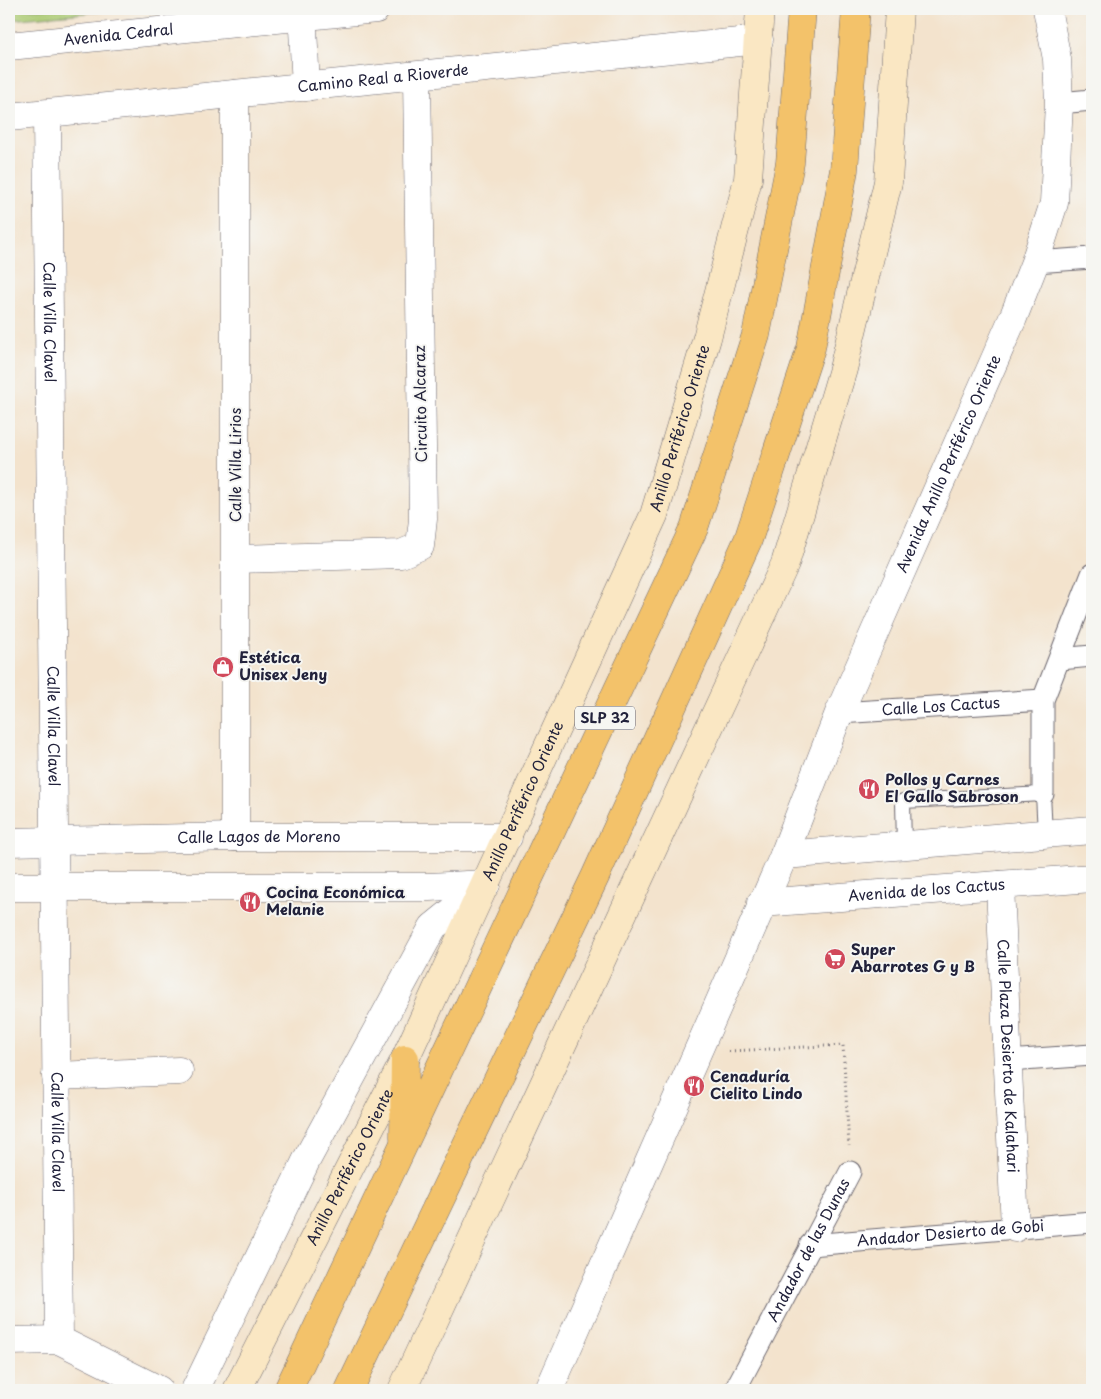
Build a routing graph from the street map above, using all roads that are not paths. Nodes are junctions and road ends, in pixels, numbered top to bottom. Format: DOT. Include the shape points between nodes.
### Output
graph roads {
  1 [pos="376,9"];
  2 [pos="760,9"];
  3 [pos="802,9"];
  4 [pos="856,9"];
  5 [pos="899,9"];
  6 [pos="1047,9"];
  7 [pos="302,12"];
  8 [pos="759,40"];
  9 [pos="9,46"];
  10 [pos="417,76"];
  11 [pos="306,87"];
  12 [pos="235,94"];
  13 [pos="1092,100"];
  14 [pos="1059,102"];
  15 [pos="47,114"];
  16 [pos="9,117"];
  17 [pos="1092,258"];
  18 [pos="1035,262"];
  19 [pos="236,559"];
  20 [pos="1092,574"];
  21 [pos="1092,656"];
  22 [pos="1060,659"];
  23 [pos="1043,700"];
  24 [pos="839,713"];
  25 [pos="1043,794"];
  26 [pos="1092,830"];
  27 [pos="1045,834"];
  28 [pos="235,837"];
  29 [pos="508,837"];
  30 [pos="9,842"];
  31 [pos="54,842"];
  32 [pos="904,846"];
  33 [pos="784,855"];
  34 [pos="1092,878"];
  35 [pos="486,884"];
  36 [pos="1000,885"];
  37 [pos="9,887"];
  38 [pos="54,887"];
  39 [pos="761,903"];
  40 [pos="1092,1055"];
  41 [pos="405,1059"];
  42 [pos="1008,1061"];
  43 [pos="179,1071"];
  44 [pos="56,1076"];
  45 [pos="404,1146"];
  46 [pos="850,1172"];
  47 [pos="1092,1222"];
  48 [pos="1015,1228"];
  49 [pos="810,1246"];
  50 [pos="59,1340"];
  51 [pos="9,1341"];
  52 [pos="159,1390"];
  53 [pos="195,1390"];
  54 [pos="237,1390"];
  55 [pos="288,1390"];
  56 [pos="350,1390"];
  57 [pos="402,1390"];
  58 [pos="549,1390"];
  59 [pos="736,1390"];
  1 -- 7 [label="street, Avenida Cedral"];
  2 -- 8 [label="main road, Anillo Periférico Oriente"];
  3 -- 45 [label="highway, SLP 32" via="790,163 756,335 694,528"];
  4 -- 56 [label="highway" via="844,170 811,348 748,540 595,877"];
  5 -- 57 [label="main road" via="888,182 843,369 785,564"];
  6 -- 14 [label="street, Avenida Anillo Periférico Oriente" via="1057,60"];
  7 -- 9 [label="street, Avenida Cedral"];
  7 -- 11 [label="street"];
  8 -- 10 [label="street, Camino Real a Rioverde"];
  8 -- 29 [label="main road, Anillo Periférico Oriente" via="748,180 707,338 654,514"];
  10 -- 11 [label="street, Camino Real a Rioverde"];
  10 -- 19 [label="street, Circuito Alcaraz" via="423,519 420,546 401,554"];
  11 -- 12 [label="street, Camino Real a Rioverde"];
  12 -- 15 [label="street, Camino Real a Rioverde"];
  12 -- 19 [label="street, Calle Villa Lirios"];
  13 -- 14 [label="street"];
  14 -- 18 [label="street, Avenida Anillo Periférico Oriente" via="1054,203"];
  15 -- 16 [label="street, Camino Real a Rioverde"];
  15 -- 31 [label="street, Calle Villa Clavel"];
  17 -- 18 [label="street"];
  18 -- 24 [label="street, Avenida Anillo Periférico Oriente"];
  19 -- 28 [label="street, Calle Villa Lirios"];
  20 -- 22 [label="street"];
  21 -- 22 [label="street"];
  22 -- 23 [label="street"];
  23 -- 24 [label="street, Calle Los Cactus"];
  23 -- 25 [label="street"];
  24 -- 33 [label="street, Avenida Anillo Periférico Oriente"];
  25 -- 27 [label="lane"];
  25 -- 32 [label="lane" via="903,801"];
  26 -- 27 [label="street"];
  27 -- 32 [label="street"];
  28 -- 29 [label="street, Calle Lagos de Moreno"];
  28 -- 31 [label="street, Calle Lagos de Moreno"];
  29 -- 35 [label="main road, Anillo Periférico Oriente"];
  30 -- 31 [label="street, Calle Lagos de Moreno"];
  31 -- 38 [label="street, Calle Villa Clavel"];
  32 -- 33 [label="street"];
  33 -- 39 [label="street, Avenida Anillo Periférico Oriente"];
  34 -- 36 [label="street, Avenida de los Cactus"];
  35 -- 38 [label="street" via="429,887"];
  35 -- 41 [label="main road, Anillo Periférico Oriente"];
  35 -- 53 [label="street" via="433,927 307,1159"];
  36 -- 39 [label="street, Avenida de los Cactus"];
  36 -- 42 [label="street, Calle Plaza Desierto de Kalahari"];
  37 -- 38 [label="street"];
  38 -- 44 [label="street, Calle Villa Clavel"];
  39 -- 58 [label="street"];
  40 -- 42 [label="street"];
  41 -- 45 [label="highway"];
  41 -- 54 [label="main road, Anillo Periférico Oriente"];
  42 -- 48 [label="street, Calle Plaza Desierto de Kalahari"];
  43 -- 44 [label="street"];
  44 -- 50 [label="street, Calle Villa Clavel"];
  45 -- 55 [label="highway, SLP 32"];
  46 -- 49 [label="street, Andador de las Dunas"];
  47 -- 48 [label="street, Andador Desierto de Gobi"];
  48 -- 49 [label="street, Andador Desierto de Gobi"];
  49 -- 59 [label="street, Andador de las Dunas"];
  50 -- 51 [label="street"];
  50 -- 52 [label="street"];
}
